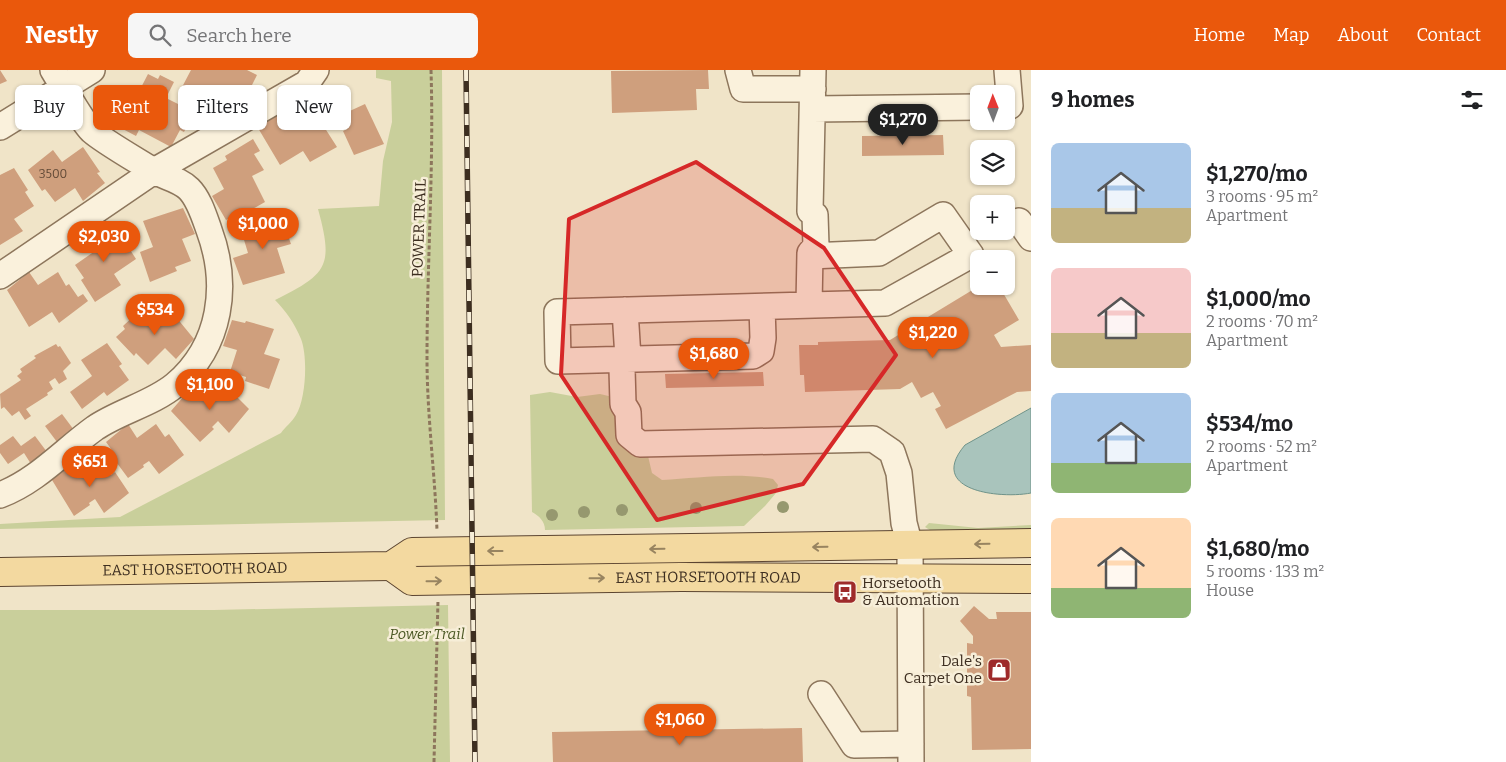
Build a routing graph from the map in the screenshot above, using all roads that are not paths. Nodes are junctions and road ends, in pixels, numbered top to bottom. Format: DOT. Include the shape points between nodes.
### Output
graph roads {
  1 [pos="92,70"];
  2 [pos="316,70"];
  3 [pos="738,70"];
  4 [pos="1007,70"];
  5 [pos="58,78"];
  6 [pos="813,89"];
  7 [pos="970,105"];
  8 [pos="1016,106"];
  9 [pos="0,127"];
  10 [pos="154,171"];
  11 [pos="810,254"];
  12 [pos="0,276"];
  13 [pos="809,306"];
  14 [pos="762,307"];
  15 [pos="625,310"];
  16 [pos="628,358"];
  17 [pos="0,495"];
  18 [pos="1031,543"];
  19 [pos="910,546"];
  20 [pos="391,566"];
  21 [pos="0,572"];
  22 [pos="910,579"];
  23 [pos="1031,579"];
  24 [pos="821,694"];
  25 [pos="911,753"];
  1 -- 5 [label="street"];
  2 -- 10 [label="street" via="307,83"];
  3 -- 6 [label="street" via="743,89"];
  4 -- 8 [label="street"];
  5 -- 9 [label="street"];
  5 -- 10 [label="street" via="92,131"];
  6 -- 7 [label="street"];
  6 -- 11 [label="street" via="810,211 804,215 804,248"];
  10 -- 12 [label="street"];
  10 -- 17 [label="street" via="180,182 192,193 217,252 220,298 206,346 187,374 166,392 98,426 32,480"];
  11 -- 13 [label="street"];
  11 -- 13 [label="street" via="879,253 943,215 971,255 885,303"];
  13 -- 14 [label="street"];
  14 -- 15 [label="street"];
  14 -- 16 [label="street" via="761,351 753,356"];
  15 -- 16 [label="street"];
  15 -- 16 [label="street" via="557,312 558,361"];
  16 -- 19 [label="street" via="636,369 635,405 628,412 629,435 640,444 873,439 892,452 899,473 904,523"];
  18 -- 19 [label="main road, EAST HORSETOOTH ROAD, one-way"];
  19 -- 20 [label="main road, EAST HORSETOOTH ROAD, one-way" via="412,552"];
  19 -- 22 [label="street"];
  20 -- 21 [label="main road, EAST HORSETOOTH ROAD"];
  20 -- 22 [label="main road, EAST HORSETOOTH ROAD, one-way" via="412,581 681,576"];
  22 -- 23 [label="main road, EAST HORSETOOTH ROAD"];
  22 -- 25 [label="street"];
  24 -- 25 [label="street" via="854,745"];
}
